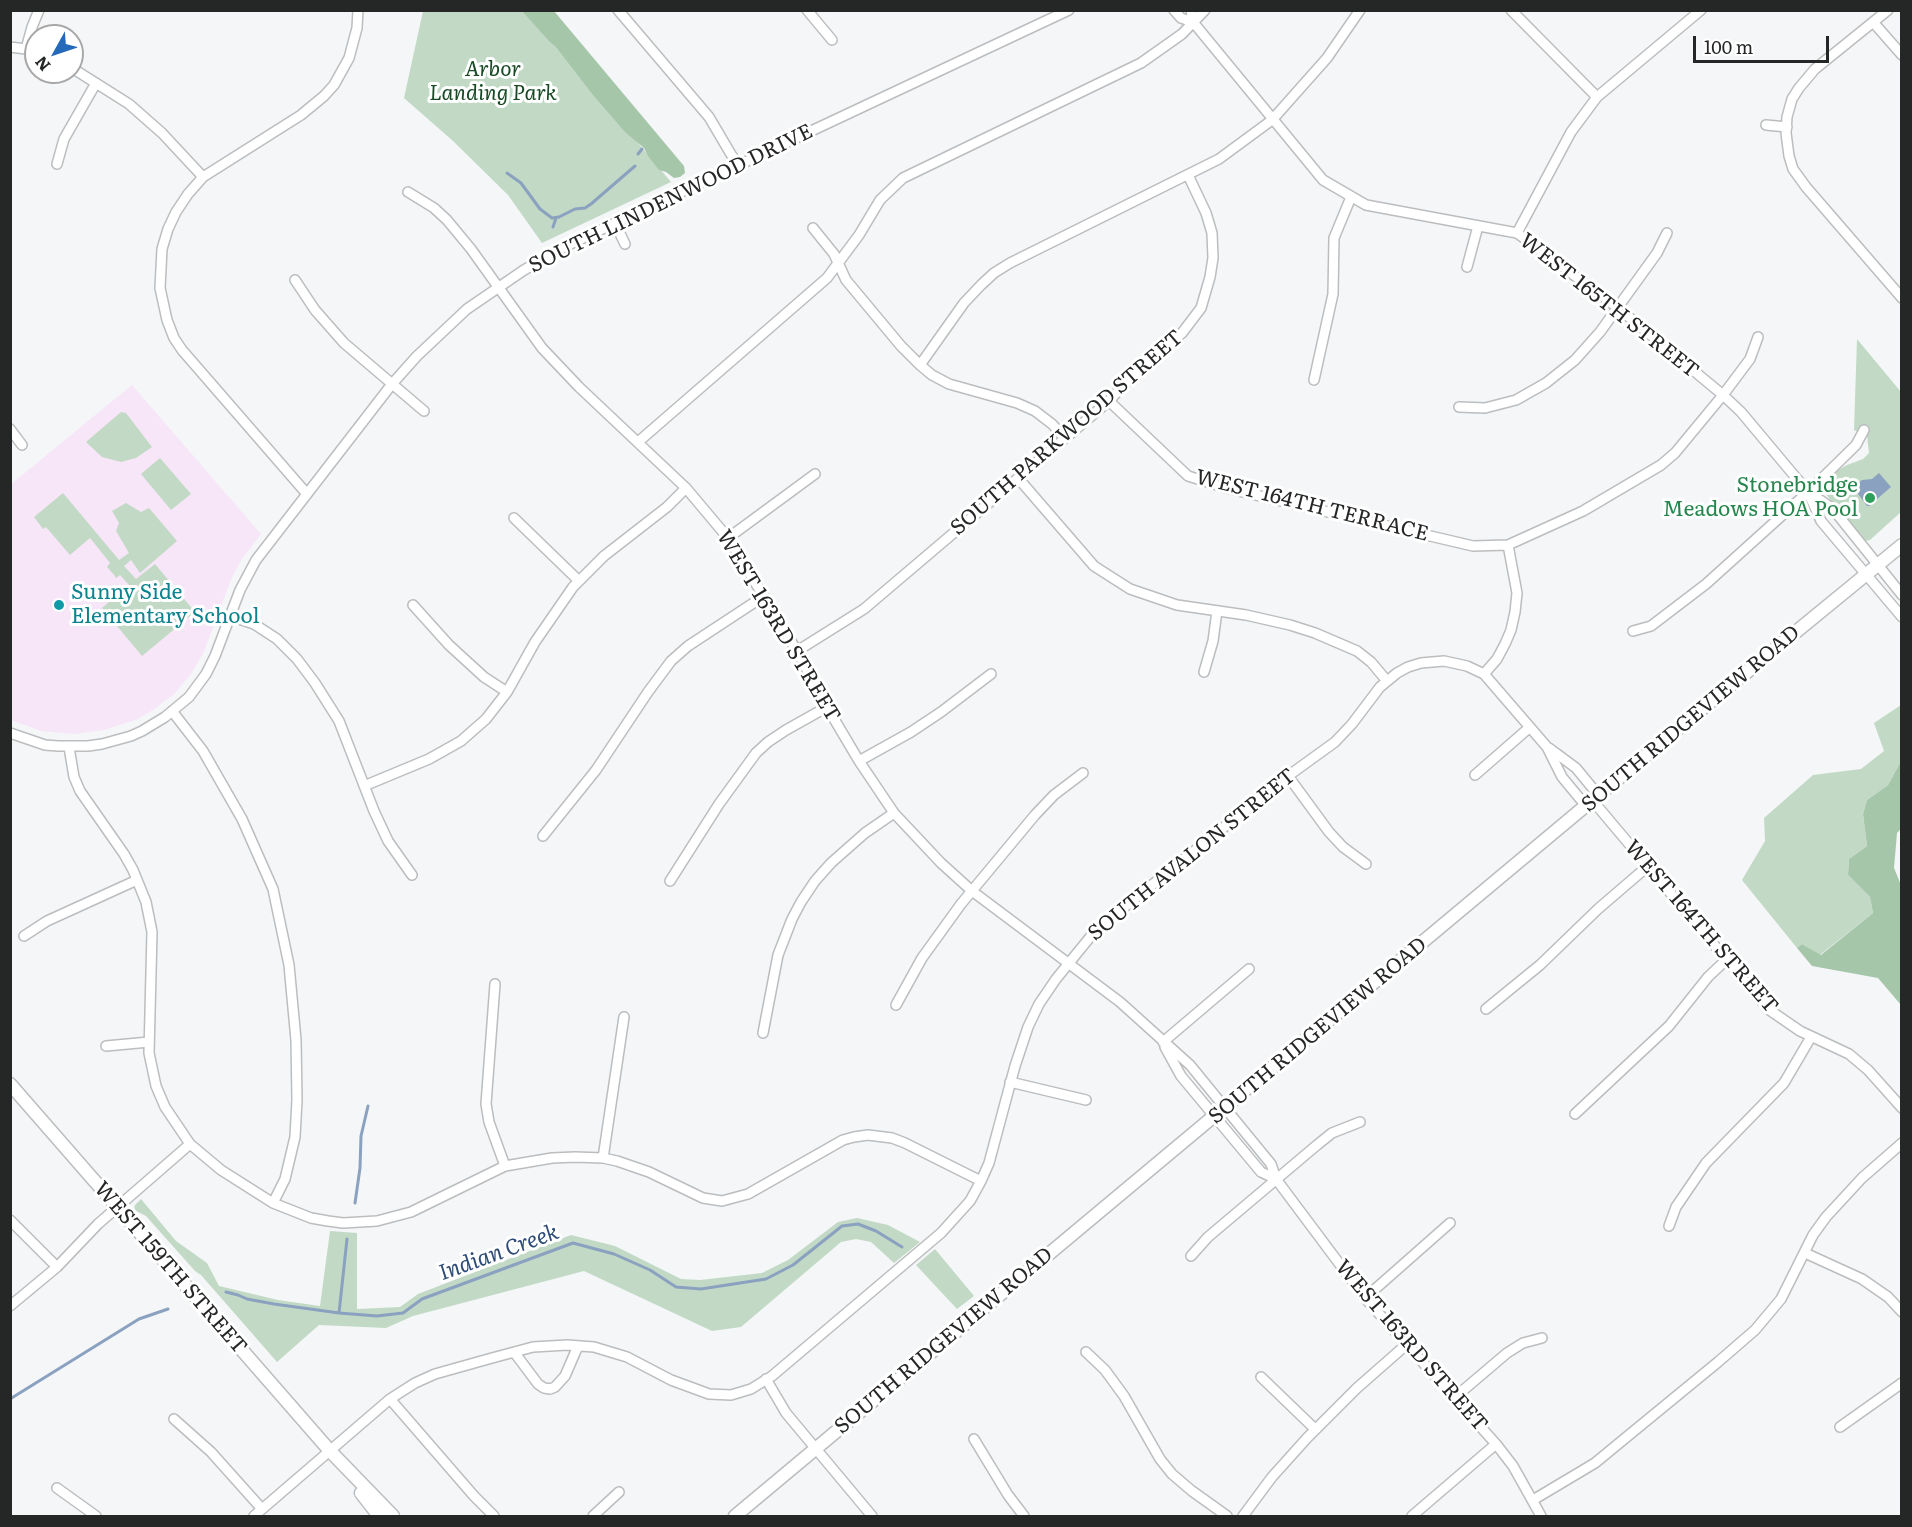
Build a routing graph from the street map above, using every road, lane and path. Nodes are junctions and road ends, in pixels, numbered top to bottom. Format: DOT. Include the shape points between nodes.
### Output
graph roads {
  1 [pos="39,10"];
  2 [pos="358,10"];
  3 [pos="618,10"];
  4 [pos="807,10"];
  5 [pos="1069,10"];
  6 [pos="1173,10"];
  7 [pos="1191,10"];
  8 [pos="1205,10"];
  9 [pos="1360,10"];
  10 [pos="1511,10"];
  11 [pos="1701,10"];
  12 [pos="1888,10"];
  13 [pos="1193,22"];
  14 [pos="1873,22"];
  15 [pos="33,24"];
  16 [pos="832,40"];
  17 [pos="1902,56"];
  18 [pos="84,76"];
  19 [pos="96,83"];
  20 [pos="1598,97"];
  21 [pos="1272,120"];
  22 [pos="1766,125"];
  23 [pos="1787,127"];
  24 [pos="57,164"];
  25 [pos="740,165"];
  26 [pos="1188,175"];
  27 [pos="202,177"];
  28 [pos="408,192"];
  29 [pos="1351,197"];
  30 [pos="615,224"];
  31 [pos="1478,226"];
  32 [pos="813,228"];
  33 [pos="1517,233"];
  34 [pos="1667,233"];
  35 [pos="625,244"];
  36 [pos="838,264"];
  37 [pos="1467,267"];
  38 [pos="295,280"];
  39 [pos="497,288"];
  40 [pos="1902,298"];
  41 [pos="1618,308"];
  42 [pos="1758,337"];
  43 [pos="920,365"];
  44 [pos="1314,380"];
  45 [pos="392,384"];
  46 [pos="1723,395"];
  47 [pos="1109,401"];
  48 [pos="1459,407"];
  49 [pos="424,411"];
  50 [pos="10,429"];
  51 [pos="1864,430"];
  52 [pos="1065,438"];
  53 [pos="639,442"];
  54 [pos="22,445"];
  55 [pos="815,474"];
  56 [pos="1018,478"];
  57 [pos="686,488"];
  58 [pos="1808,492"];
  59 [pos="307,494"];
  60 [pos="514,518"];
  61 [pos="728,538"];
  62 [pos="1508,544"];
  63 [pos="1902,545"];
  64 [pos="1877,565"];
  65 [pos="1865,575"];
  66 [pos="579,581"];
  67 [pos="764,596"];
  68 [pos="1902,596"];
  69 [pos="413,605"];
  70 [pos="1217,611"];
  71 [pos="230,616"];
  72 [pos="1902,617"];
  73 [pos="1633,631"];
  74 [pos="797,651"];
  75 [pos="1204,672"];
  76 [pos="991,674"];
  77 [pos="1484,674"];
  78 [pos="1387,681"];
  79 [pos="507,692"];
  80 [pos="827,707"];
  81 [pos="172,711"];
  82 [pos="1530,727"];
  83 [pos="10,733"];
  84 [pos="69,747"];
  85 [pos="1547,747"];
  86 [pos="860,761"];
  87 [pos="1083,773"];
  88 [pos="1475,775"];
  89 [pos="1288,776"];
  90 [pos="364,786"];
  91 [pos="1593,801"];
  92 [pos="894,813"];
  93 [pos="543,836"];
  94 [pos="1366,864"];
  95 [pos="1648,866"];
  96 [pos="412,875"];
  97 [pos="137,880"];
  98 [pos="670,881"];
  99 [pos="972,891"];
  100 [pos="24,936"];
  101 [pos="1726,960"];
  102 [pos="1068,963"];
  103 [pos="1249,969"];
  104 [pos="495,984"];
  105 [pos="896,1005"];
  106 [pos="1486,1009"];
  107 [pos="624,1017"];
  108 [pos="763,1033"];
  109 [pos="1811,1037"];
  110 [pos="149,1042"];
  111 [pos="1163,1042"];
  112 [pos="106,1046"];
  113 [pos="1010,1082"];
  114 [pos="10,1084"];
  115 [pos="1086,1100"];
  116 [pos="1225,1108"];
  117 [pos="1902,1108"];
  118 [pos="1575,1114"];
  119 [pos="1215,1117"];
  120 [pos="1360,1122"];
  121 [pos="190,1143"];
  122 [pos="1902,1143"];
  123 [pos="603,1158"];
  124 [pos="505,1166"];
  125 [pos="1276,1179"];
  126 [pos="981,1181"];
  127 [pos="273,1203"];
  128 [pos="117,1208"];
  129 [pos="10,1220"];
  130 [pos="1450,1223"];
  131 [pos="1669,1227"];
  132 [pos="1805,1253"];
  133 [pos="1191,1256"];
  134 [pos="57,1267"];
  135 [pos="1365,1298"];
  136 [pos="10,1306"];
  137 [pos="1902,1312"];
  138 [pos="1542,1338"];
  139 [pos="1406,1345"];
  140 [pos="578,1346"];
  141 [pos="514,1352"];
  142 [pos="1086,1352"];
  143 [pos="1261,1377"];
  144 [pos="765,1379"];
  145 [pos="1902,1383"];
  146 [pos="1454,1398"];
  147 [pos="390,1399"];
  148 [pos="174,1419"];
  149 [pos="1840,1427"];
  150 [pos="1315,1429"];
  151 [pos="974,1439"];
  152 [pos="1496,1444"];
  153 [pos="816,1448"];
  154 [pos="330,1451"];
  155 [pos="57,1488"];
  156 [pos="619,1492"];
  157 [pos="1533,1500"];
  158 [pos="262,1509"];
  159 [pos="96,1516"];
  160 [pos="254,1516"];
  161 [pos="379,1516"];
  162 [pos="393,1516"];
  163 [pos="494,1516"];
  164 [pos="593,1516"];
  165 [pos="735,1516"];
  166 [pos="872,1516"];
  167 [pos="1024,1516"];
  168 [pos="1227,1516"];
  169 [pos="1243,1516"];
  170 [pos="1412,1516"];
  171 [pos="1541,1516"];
  1 -- 15 [label="street"];
  2 -- 27 [label="street" via="349,58 324,96 302,115"];
  3 -- 25 [label="street" via="709,117"];
  4 -- 16 [label="street"];
  5 -- 25 [label="street, SOUTH LINDENWOOD DRIVE"];
  6 -- 13 [label="street, WEST 165TH STREET"];
  7 -- 13 [label="street, WEST 165TH STREET"];
  8 -- 13 [label="street"];
  9 -- 21 [label="street" via="1328,58"];
  10 -- 20 [label="street"];
  11 -- 20 [label="street"];
  12 -- 14 [label="street"];
  13 -- 21 [label="street, WEST 165TH STREET"];
  13 -- 36 [label="street" via="1141,63 903,178 880,200"];
  14 -- 17 [label="street"];
  14 -- 23 [label="street" via="1815,69 1799,88 1792,99"];
  18 -- 19 [label="street"];
  19 -- 24 [label="street" via="64,139"];
  19 -- 27 [label="street" via="129,104 162,133"];
  20 -- 33 [label="street" via="1571,132"];
  21 -- 26 [label="street" via="1219,159"];
  21 -- 29 [label="street, WEST 165TH STREET" via="1323,180"];
  22 -- 23 [label="street"];
  23 -- 40 [label="street" via="1793,169"];
  25 -- 30 [label="street, SOUTH LINDENWOOD DRIVE"];
  26 -- 43 [label="street" via="994,273 964,303"];
  26 -- 47 [label="street, SOUTH PARKWOOD STREET" via="1212,233 1213,258 1206,296 1182,333"];
  27 -- 59 [label="street" via="176,212 162,249 160,288 167,320 182,350"];
  28 -- 39 [label="street, WEST 163RD STREET" via="447,220"];
  29 -- 31 [label="street, WEST 165TH STREET" via="1366,205"];
  29 -- 44 [label="street" via="1334,238 1333,294"];
  30 -- 35 [label="street"];
  30 -- 39 [label="street, SOUTH LINDENWOOD DRIVE" via="564,247"];
  31 -- 33 [label="street, WEST 165TH STREET"];
  31 -- 37 [label="street"];
  32 -- 36 [label="street"];
  33 -- 41 [label="street, WEST 165TH STREET"];
  34 -- 41 [label="street"];
  36 -- 43 [label="street" via="846,280"];
  36 -- 53 [label="street" via="827,278"];
  38 -- 45 [label="street" via="344,343"];
  39 -- 45 [label="street, SOUTH LINDENWOOD DRIVE" via="438,335"];
  39 -- 53 [label="street, WEST 163RD STREET" via="542,348"];
  41 -- 46 [label="street, WEST 165TH STREET"];
  41 -- 48 [label="street" via="1575,360 1546,383 1516,400 1485,408"];
  42 -- 46 [label="street" via="1750,359"];
  43 -- 52 [label="street" via="949,384 1035,411"];
  45 -- 49 [label="street"];
  45 -- 59 [label="street, SOUTH LINDENWOOD DRIVE"];
  46 -- 58 [label="street, WEST 165TH STREET"];
  46 -- 62 [label="street" via="1661,465 1583,511"];
  47 -- 52 [label="street, SOUTH PARKWOOD STREET"];
  47 -- 62 [label="street, WEST 164TH TERRACE" via="1188,476 1473,546"];
  50 -- 54 [label="street"];
  51 -- 58 [label="street" via="1856,445"];
  52 -- 56 [label="street, SOUTH PARKWOOD STREET"];
  53 -- 57 [label="street, WEST 163RD STREET"];
  55 -- 61 [label="street"];
  56 -- 70 [label="street" via="1094,566 1114,580 1162,601"];
  56 -- 74 [label="street, SOUTH PARKWOOD STREET" via="864,609"];
  57 -- 61 [label="street, WEST 163RD STREET"];
  57 -- 66 [label="street" via="604,555"];
  58 -- 64 [label="street, WEST 165TH STREET" via="1833,509"];
  58 -- 65 [label="street, WEST 165TH STREET" via="1821,521"];
  58 -- 73 [label="street" via="1706,584 1651,626"];
  59 -- 71 [label="street, SOUTH LINDENWOOD DRIVE" via="256,560"];
  60 -- 66 [label="street"];
  61 -- 67 [label="street, WEST 163RD STREET"];
  62 -- 77 [label="street" via="1517,593 1515,612 1505,644"];
  63 -- 64 [label="main road, SOUTH RIDGEVIEW ROAD"];
  64 -- 65 [label="main road, SOUTH RIDGEVIEW ROAD"];
  64 -- 68 [label="street, WEST 165TH STREET"];
  65 -- 72 [label="street, WEST 165TH STREET"];
  65 -- 91 [label="main road, SOUTH RIDGEVIEW ROAD"];
  66 -- 79 [label="street" via="535,642"];
  67 -- 74 [label="street, WEST 163RD STREET"];
  67 -- 93 [label="street" via="671,661 596,770"];
  69 -- 79 [label="street" via="449,645"];
  70 -- 75 [label="street"];
  70 -- 78 [label="street" via="1290,625 1345,645 1371,662"];
  71 -- 81 [label="street, SOUTH LINDENWOOD DRIVE" via="206,674 189,697"];
  71 -- 90 [label="street" via="254,624 297,659 339,721"];
  74 -- 80 [label="street, WEST 163RD STREET"];
  76 -- 86 [label="street" via="911,732"];
  77 -- 78 [label="street, WEST 164TH STREET" via="1444,661 1408,667"];
  77 -- 82 [label="street, WEST 164TH STREET"];
  78 -- 89 [label="street, SOUTH AVALON STREET" via="1335,742"];
  79 -- 90 [label="street" via="486,719 461,741"];
  80 -- 86 [label="street, WEST 163RD STREET"];
  80 -- 98 [label="street" via="756,753"];
  81 -- 84 [label="street, SOUTH LINDENWOOD DRIVE" via="131,736"];
  81 -- 127 [label="street" via="203,751 242,819 273,889 290,965 296,1040 295,1137 285,1179"];
  82 -- 85 [label="street, WEST 164TH STREET"];
  82 -- 88 [label="street"];
  83 -- 84 [label="street, SOUTH LINDENWOOD DRIVE" via="45,745"];
  84 -- 97 [label="street" via="80,791 124,854"];
  85 -- 91 [label="street, WEST 164TH STREET" via="1562,777"];
  85 -- 91 [label="street, WEST 164TH STREET" via="1576,768"];
  86 -- 92 [label="street, WEST 163RD STREET"];
  87 -- 99 [label="street" via="1035,815"];
  89 -- 94 [label="street" via="1329,832"];
  89 -- 102 [label="street, SOUTH AVALON STREET" via="1102,925"];
  90 -- 96 [label="street" via="388,841"];
  91 -- 95 [label="street, WEST 164TH STREET"];
  91 -- 116 [label="main road, SOUTH RIDGEVIEW ROAD"];
  92 -- 99 [label="street, WEST 163RD STREET"];
  92 -- 108 [label="street" via="831,863 801,902 778,955"];
  95 -- 101 [label="street, WEST 164TH STREET"];
  95 -- 106 [label="street"];
  97 -- 100 [label="street" via="47,921"];
  97 -- 110 [label="street" via="147,902 152,932"];
  99 -- 102 [label="street, WEST 163RD STREET"];
  99 -- 105 [label="street" via="921,958"];
  101 -- 109 [label="street, WEST 164TH STREET" via="1768,1009"];
  101 -- 118 [label="street" via="1708,976 1669,1026"];
  102 -- 111 [label="street, WEST 163RD STREET" via="1120,1002"];
  102 -- 113 [label="street, SOUTH AVALON STREET" via="1039,1004"];
  103 -- 111 [label="street"];
  104 -- 124 [label="street" via="486,1104"];
  107 -- 123 [label="street"];
  109 -- 117 [label="street, WEST 164TH STREET" via="1858,1061"];
  109 -- 131 [label="street" via="1784,1083 1706,1163 1676,1207"];
  110 -- 112 [label="street"];
  110 -- 121 [label="street" via="156,1086 165,1107"];
  111 -- 116 [label="street, WEST 163RD STREET" via="1190,1065"];
  111 -- 119 [label="street, WEST 163RD STREET" via="1181,1076"];
  113 -- 115 [label="street"];
  113 -- 126 [label="street, SOUTH AVALON STREET"];
  114 -- 128 [label="main road, WEST 159TH STREET"];
  116 -- 119 [label="main road, SOUTH RIDGEVIEW ROAD"];
  116 -- 125 [label="street, WEST 163RD STREET" via="1272,1164"];
  119 -- 125 [label="street, WEST 163RD STREET" via="1261,1172"];
  119 -- 153 [label="main road, SOUTH RIDGEVIEW ROAD"];
  120 -- 125 [label="street" via="1332,1133"];
  121 -- 127 [label="street" via="221,1170"];
  121 -- 128 [label="street"];
  122 -- 132 [label="street" via="1841,1200 1812,1235"];
  123 -- 124 [label="street" via="552,1158"];
  123 -- 126 [label="street" via="722,1202 748,1194 843,1140 880,1136 905,1143"];
  124 -- 127 [label="street" via="411,1212 377,1221 328,1221"];
  125 -- 133 [label="street"];
  125 -- 135 [label="street, WEST 163RD STREET"];
  126 -- 144 [label="street, SOUTH AVALON STREET" via="970,1201 941,1233"];
  128 -- 134 [label="street"];
  128 -- 154 [label="main road, WEST 159TH STREET"];
  129 -- 134 [label="street"];
  130 -- 135 [label="street"];
  132 -- 137 [label="street" via="1862,1279"];
  132 -- 157 [label="street" via="1781,1299 1743,1341 1594,1463"];
  134 -- 136 [label="street"];
  135 -- 139 [label="street, WEST 163RD STREET"];
  138 -- 146 [label="street" via="1522,1343 1507,1353"];
  139 -- 146 [label="street, WEST 163RD STREET"];
  139 -- 150 [label="street"];
  140 -- 141 [label="street, SOUTH AVALON STREET" via="533,1347"];
  140 -- 141 [label="street" via="565,1376 550,1389 538,1384"];
  140 -- 144 [label="street, SOUTH AVALON STREET" via="627,1357 709,1394 731,1395 751,1389"];
  141 -- 147 [label="street, SOUTH AVALON STREET" via="435,1374"];
  142 -- 168 [label="street" via="1124,1395 1160,1459 1192,1491"];
  143 -- 150 [label="street"];
  144 -- 153 [label="street" via="786,1413"];
  145 -- 149 [label="street"];
  146 -- 152 [label="street, WEST 163RD STREET"];
  147 -- 154 [label="street, SOUTH AVALON STREET"];
  147 -- 163 [label="street"];
  148 -- 158 [label="street" via="211,1452"];
  150 -- 169 [label="street"];
  151 -- 167 [label="street"];
  152 -- 157 [label="street, WEST 163RD STREET"];
  152 -- 170 [label="street"];
  153 -- 165 [label="main road, SOUTH RIDGEVIEW ROAD"];
  153 -- 166 [label="street"];
  154 -- 158 [label="street, SOUTH AVALON STREET"];
  154 -- 161 [label="main road, WEST 159TH STREET"];
  154 -- 162 [label="main road, WEST 159TH STREET"];
  155 -- 159 [label="street"];
  156 -- 164 [label="street"];
  157 -- 171 [label="street, WEST 163RD STREET"];
  158 -- 160 [label="street, SOUTH AVALON STREET"];
}
